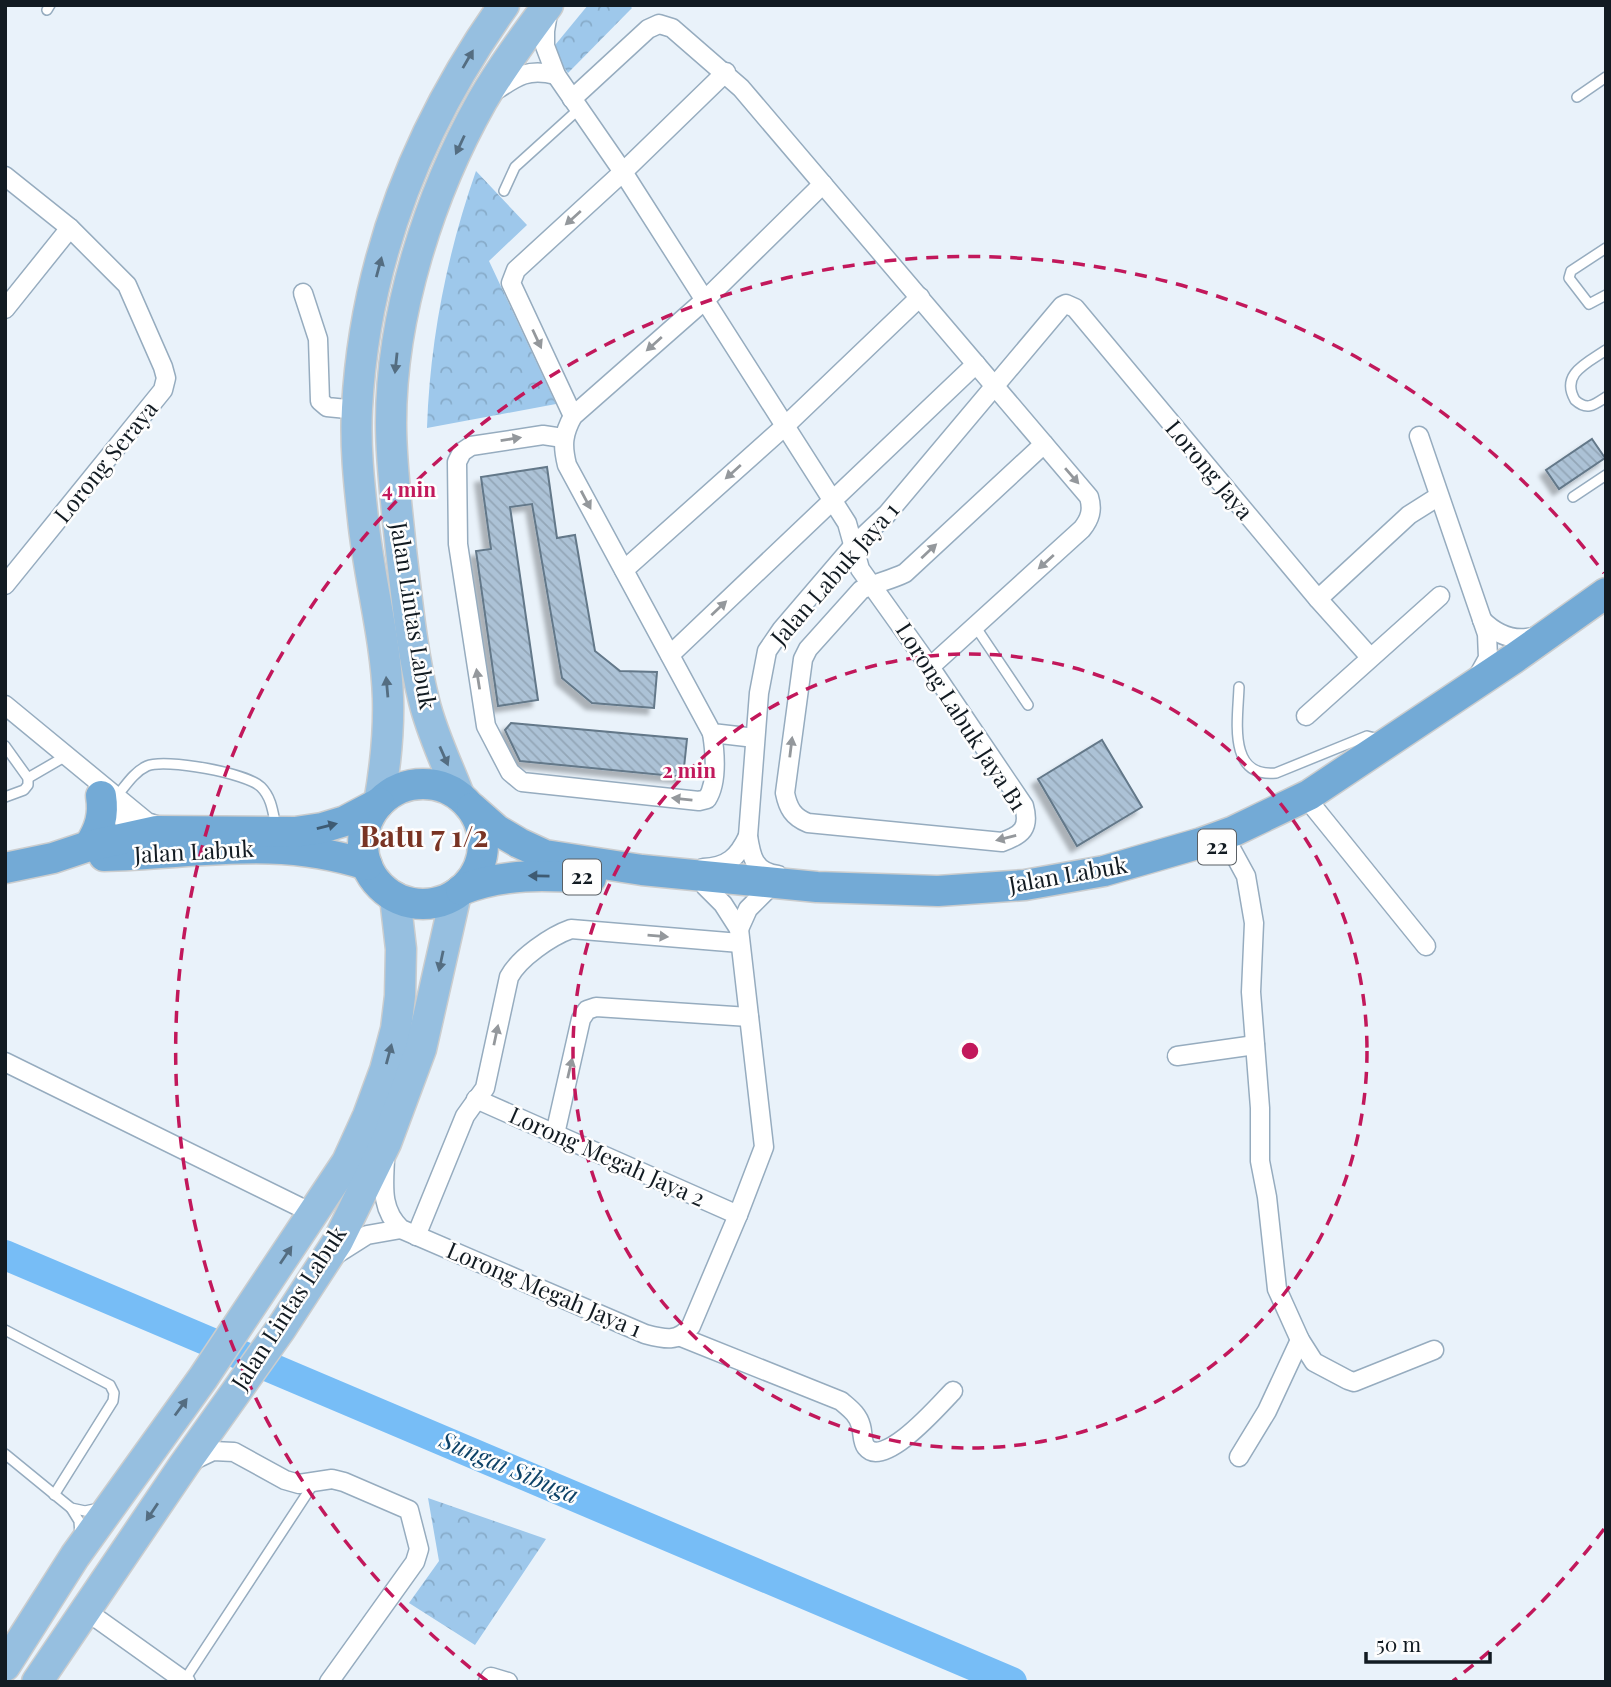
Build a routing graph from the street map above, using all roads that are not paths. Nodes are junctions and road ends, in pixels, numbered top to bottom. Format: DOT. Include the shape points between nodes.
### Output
graph roads {
  1 [pos="504,5"];
  2 [pos="549,5"];
  3 [pos="726,72"];
  4 [pos="556,75"];
  5 [pos="1606,77"];
  6 [pos="1577,97"];
  7 [pos="483,100"];
  8 [pos="576,104"];
  9 [pos="623,172"];
  10 [pos="5,176"];
  11 [pos="823,184"];
  12 [pos="504,191"];
  13 [pos="71,228"];
  14 [pos="1606,248"];
  15 [pos="303,293"];
  16 [pos="1606,295"];
  17 [pos="920,297"];
  18 [pos="706,299"];
  19 [pos="5,309"];
  20 [pos="1606,350"];
  21 [pos="976,364"];
  22 [pos="996,387"];
  23 [pos="1606,397"];
  24 [pos="357,410"];
  25 [pos="573,416"];
  26 [pos="784,427"];
  27 [pos="1419,436"];
  28 [pos="563,438"];
  29 [pos="1044,444"];
  30 [pos="1606,475"];
  31 [pos="1439,496"];
  32 [pos="1573,497"];
  33 [pos="832,502"];
  34 [pos="853,546"];
  35 [pos="624,570"];
  36 [pos="5,585"];
  37 [pos="872,585"];
  38 [pos="1606,593"];
  39 [pos="1440,596"];
  40 [pos="1318,599"];
  41 [pos="1606,607"];
  42 [pos="1482,620"];
  43 [pos="975,626"];
  44 [pos="1552,631"];
  45 [pos="670,655"];
  46 [pos="1370,657"];
  47 [pos="930,667"];
  48 [pos="1239,687"];
  49 [pos="1469,687"];
  50 [pos="5,705"];
  51 [pos="1028,705"];
  52 [pos="1306,716"];
  53 [pos="712,733"];
  54 [pos="755,737"];
  55 [pos="1386,745"];
  56 [pos="5,746"];
  57 [pos="66,756"];
  58 [pos="28,778"];
  59 [pos="109,796"];
  60 [pos="5,797"];
  61 [pos="466,802"];
  62 [pos="379,803"];
  63 [pos="1312,805"];
  64 [pos="174,830"];
  65 [pos="137,834"];
  66 [pos="748,836"];
  67 [pos="276,840"];
  68 [pos="1228,843"];
  69 [pos="225,848"];
  70 [pos="101,851"];
  71 [pos="11,862"];
  72 [pos="367,866"];
  73 [pos="642,870"];
  74 [pos="705,887"];
  75 [pos="817,887"];
  76 [pos="765,891"];
  77 [pos="458,892"];
  78 [pos="395,897"];
  79 [pos="739,936"];
  80 [pos="1426,946"];
  81 [pos="749,1017"];
  82 [pos="1255,1045"];
  83 [pos="1177,1056"];
  84 [pos="5,1062"];
  85 [pos="476,1100"];
  86 [pos="555,1134"];
  87 [pos="386,1143"];
  88 [pos="314,1214"];
  89 [pos="738,1215"];
  90 [pos="409,1232"];
  91 [pos="322,1266"];
  92 [pos="5,1331"];
  93 [pos="681,1337"];
  94 [pos="1300,1340"];
  95 [pos="1434,1350"];
  96 [pos="953,1391"];
  97 [pos="152,1447"];
  98 [pos="5,1454"];
  99 [pos="1239,1457"];
  100 [pos="184,1465"];
  101 [pos="314,1483"];
  102 [pos="54,1495"];
  103 [pos="71,1508"];
  104 [pos="47,1602"];
  105 [pos="85,1610"];
  106 [pos="5,1666"];
  107 [pos="178,1679"];
  108 [pos="37,1682"];
  109 [pos="329,1682"];
  24 -- 1 [label="main road, Jalan Lintas Labuk, one-way" via="373,290 405,181 452,87"];
  2 -- 4 [label="street, Lorong Labuk Jaya B1" via="545,46"];
  2 -- 7 [label="main road, Jalan Lintas Labuk"];
  3 -- 8 [label="street" via="672,28 659,24 648,29"];
  3 -- 9 [label="street"];
  3 -- 11 [label="street"];
  4 -- 7 [label="street" via="527,72"];
  4 -- 8 [label="street, Lorong Labuk Jaya B1"];
  5 -- 6 [label="lane"];
  7 -- 61 [label="main road, Jalan Lintas Labuk, one-way" via="445,179 409,284 391,421 393,477 424,701 433,733"];
  8 -- 9 [label="street, Lorong Labuk Jaya B1"];
  8 -- 12 [label="lane" via="515,167"];
  9 -- 18 [label="street, Lorong Labuk Jaya B1"];
  9 -- 25 [label="street, one-way" via="512,276 511,283"];
  10 -- 13 [label="street, Lorong Seraya"];
  11 -- 17 [label="street"];
  11 -- 18 [label="street"];
  13 -- 19 [label="street"];
  13 -- 36 [label="street, Lorong Seraya" via="127,285 166,378 156,400"];
  14 -- 16 [label="lane" via="1571,271 1569,278 1589,304"];
  15 -- 24 [label="street" via="318,339 320,401 327,407"];
  17 -- 21 [label="street"];
  17 -- 26 [label="street"];
  18 -- 25 [label="street, one-way"];
  18 -- 26 [label="street, Lorong Labuk Jaya B1"];
  20 -- 23 [label="lane" via="1574,372 1570,388 1575,400 1586,407"];
  21 -- 22 [label="street"];
  21 -- 33 [label="street"];
  22 -- 29 [label="street"];
  22 -- 34 [label="street, Jalan Labuk Jaya 1" via="887,514"];
  22 -- 40 [label="street, Lorong Jaya" via="1058,309 1066,304 1075,308"];
  62 -- 24 [label="main road, Jalan Lintas Labuk, one-way" via="388,698 363,523"];
  25 -- 28 [label="street"];
  26 -- 33 [label="street, Lorong Labuk Jaya B1"];
  26 -- 35 [label="street, one-way"];
  27 -- 31 [label="street"];
  28 -- 35 [label="street, one-way" via="567,466"];
  53 -- 28 [label="street, one-way" via="711,792 703,801 522,782 510,772 485,726 458,544 457,462 471,446 543,435"];
  37 -- 29 [label="street, one-way" via="905,573"];
  29 -- 43 [label="street, one-way" via="1089,496 1088,522"];
  30 -- 32 [label="lane"];
  31 -- 40 [label="street" via="1409,514"];
  31 -- 42 [label="street"];
  33 -- 34 [label="street, Lorong Labuk Jaya B1" via="847,523"];
  45 -- 33 [label="street, one-way"];
  34 -- 37 [label="street, Lorong Labuk Jaya B1" via="860,569"];
  34 -- 54 [label="street, Jalan Labuk Jaya 1" via="768,650"];
  35 -- 45 [label="street"];
  37 -- 47 [label="street, Lorong Labuk Jaya B1"];
  47 -- 37 [label="street, Lorong Labuk Jaya B1, one-way" via="1024,806 1024,830 997,841 808,823 793,814 785,793 803,659 861,590"];
  38 -- 44 [label="highway, Jalan Labuk / 22"];
  39 -- 46 [label="street"];
  40 -- 46 [label="street"];
  41 -- 63 [label="highway, Jalan Labuk / 22" via="1393,755"];
  42 -- 44 [label="street" via="1509,638 1532,638"];
  42 -- 49 [label="street" via="1488,658"];
  43 -- 47 [label="street"];
  43 -- 51 [label="lane"];
  44 -- 49 [label="highway, Jalan Labuk / 22"];
  45 -- 53 [label="street"];
  46 -- 52 [label="street"];
  48 -- 55 [label="lane" via="1237,743 1241,756 1265,774 1276,774 1367,736"];
  49 -- 55 [label="highway, Jalan Labuk / 22"];
  50 -- 57 [label="street"];
  53 -- 54 [label="street"];
  54 -- 66 [label="street, Jalan Labuk Jaya 1"];
  55 -- 75 [label="highway, Jalan Labuk / 22" via="1309,794 1234,831 1104,872 963,890"];
  56 -- 58 [label="lane"];
  57 -- 58 [label="lane"];
  57 -- 59 [label="street"];
  58 -- 60 [label="lane" via="24,790"];
  59 -- 64 [label="street" via="147,822"];
  59 -- 65 [label="street"];
  59 -- 67 [label="lane" via="151,765 234,774 267,793"];
  59 -- 70 [label="highway" via="97,834"];
  61 -- 62 [label="highway, 22" via="435,785 409,785"];
  61 -- 73 [label="highway, Jalan Labuk / 22" via="497,830 545,855"];
  61 -- 77 [label="highway" via="480,824 484,842 474,877"];
  67 -- 62 [label="highway, one-way" via="345,821"];
  62 -- 72 [label="highway" via="364,833"];
  63 -- 68 [label="highway, Jalan Labuk / 22"];
  63 -- 80 [label="street"];
  64 -- 65 [label="highway"];
  64 -- 67 [label="highway"];
  65 -- 69 [label="highway" via="152,845"];
  65 -- 70 [label="highway"];
  66 -- 73 [label="street" via="734,858 716,867 668,865"];
  66 -- 75 [label="street" via="759,869"];
  67 -- 69 [label="highway, Jalan Labuk"];
  67 -- 72 [label="highway"];
  68 -- 76 [label="highway, Jalan Labuk / 22" via="1098,882 990,900"];
  68 -- 82 [label="street" via="1246,877 1254,923 1251,992"];
  69 -- 70 [label="highway, Jalan Labuk"];
  70 -- 71 [label="highway"];
  72 -- 78 [label="highway"];
  73 -- 75 [label="highway, Jalan Labuk / 22"];
  74 -- 76 [label="highway, Jalan Labuk / 22"];
  74 -- 77 [label="highway, Jalan Labuk / 22, one-way" via="519,876 484,881"];
  74 -- 79 [label="street" via="723,904"];
  76 -- 79 [label="street" via="748,909"];
  77 -- 78 [label="highway, 22" via="432,903"];
  77 -- 87 [label="main road, Jalan Lintas Labuk, one-way" via="421,1049"];
  88 -- 78 [label="main road, Jalan Lintas Labuk, one-way" via="347,1162 368,1115 396,1029 401,949"];
  79 -- 81 [label="street"];
  85 -- 79 [label="street, one-way" via="485,1088 509,976 517,964 557,934 583,929"];
  86 -- 81 [label="street, one-way" via="581,1019 587,1010"];
  81 -- 89 [label="street" via="764,1147"];
  82 -- 83 [label="street"];
  82 -- 94 [label="street" via="1260,1161 1278,1289"];
  84 -- 88 [label="street"];
  85 -- 86 [label="street, Lorong Megah Jaya 2"];
  85 -- 90 [label="street"];
  86 -- 89 [label="street, Lorong Megah Jaya 2"];
  87 -- 90 [label="street" via="385,1204 391,1220"];
  87 -- 91 [label="main road, Jalan Lintas Labuk"];
  97 -- 88 [label="main road, Jalan Lintas Labuk, one-way"];
  89 -- 93 [label="street" via="691,1326"];
  90 -- 91 [label="street" via="367,1235"];
  90 -- 93 [label="street, Lorong Megah Jaya 1" via="645,1334"];
  91 -- 100 [label="main road, Jalan Lintas Labuk"];
  92 -- 102 [label="lane" via="110,1385 114,1393"];
  93 -- 96 [label="street, Lorong Megah Jaya 1" via="841,1401 855,1412 864,1445 874,1451 902,1441"];
  94 -- 95 [label="street" via="1314,1362 1354,1382"];
  94 -- 99 [label="street" via="1267,1411"];
  97 -- 103 [label="lane" via="137,1457 99,1508"];
  97 -- 104 [label="main road, Jalan Lintas Labuk"];
  98 -- 102 [label="lane"];
  100 -- 101 [label="street" via="213,1451 234,1451 285,1480"];
  100 -- 105 [label="main road, Jalan Lintas Labuk, one-way"];
  101 -- 107 [label="lane"];
  101 -- 109 [label="street" via="344,1482 405,1507 412,1515 419,1549 415,1562"];
  102 -- 103 [label="lane"];
  103 -- 104 [label="lane" via="81,1531 48,1583"];
  104 -- 106 [label="main road, Jalan Lintas Labuk"];
  105 -- 107 [label="street"];
  105 -- 108 [label="main road, Jalan Lintas Labuk"];
}
